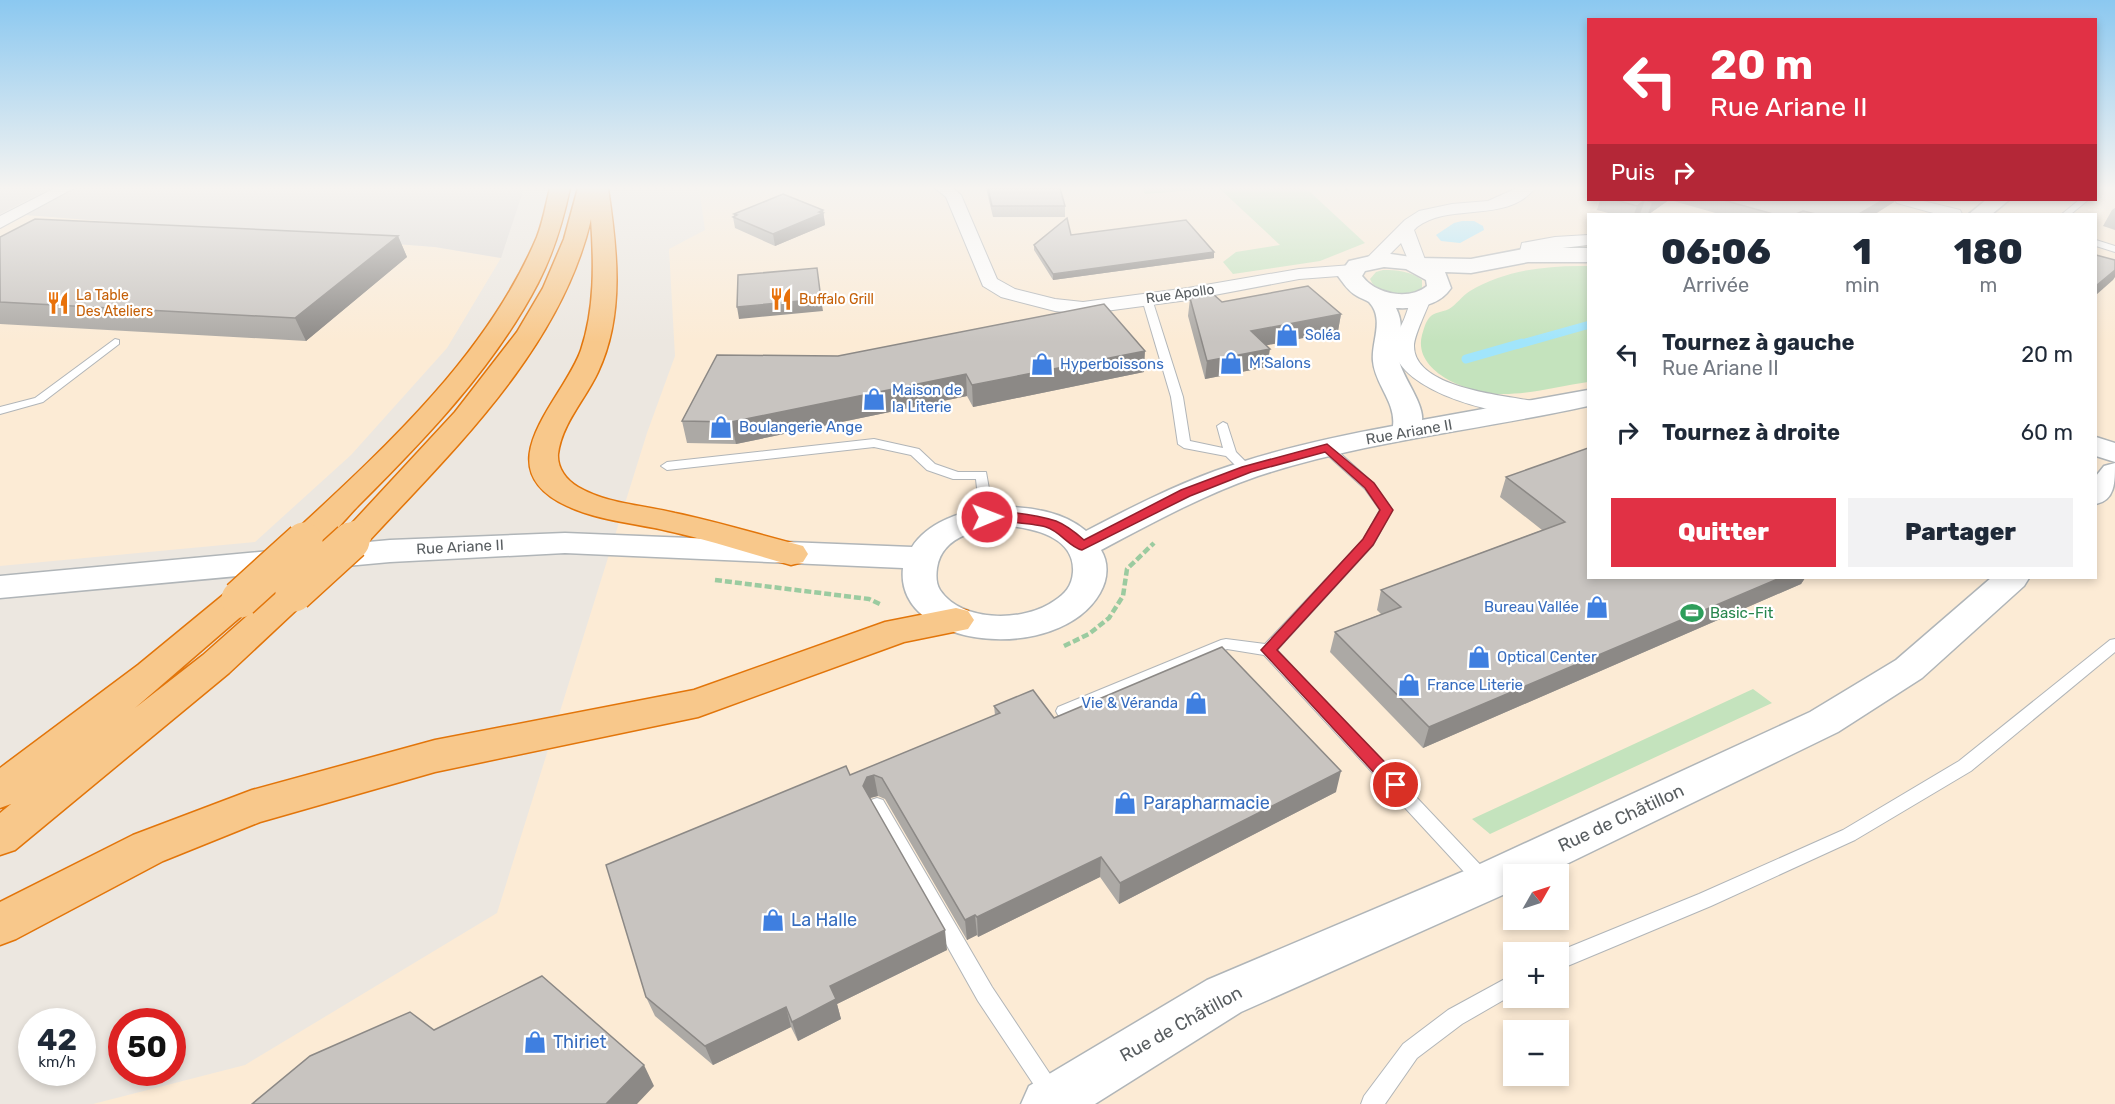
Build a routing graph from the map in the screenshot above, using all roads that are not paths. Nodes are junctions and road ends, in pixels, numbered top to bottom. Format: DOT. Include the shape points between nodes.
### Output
graph roads {
  1 [pos="545,240"];
  2 [pos="576,240"];
  3 [pos="602,240"];
  4 [pos="971,240"];
  5 [pos="1396,240"];
  6 [pos="1408,240"];
  7 [pos="1587,240"];
  8 [pos="2097,243"];
  9 [pos="2115,249"];
  10 [pos="1528,255"];
  11 [pos="1587,255"];
  12 [pos="1418,265"];
  13 [pos="1366,279"];
  14 [pos="1422,298"];
  15 [pos="1148,299"];
  16 [pos="115,342"];
  17 [pos="1587,398"];
  18 [pos="1543,409"];
  19 [pos="1587,410"];
  20 [pos="0,411"];
  21 [pos="1503,416"];
  22 [pos="1223,426"];
  23 [pos="1407,431"];
  24 [pos="1327,448"];
  25 [pos="2097,448"];
  26 [pos="1239,461"];
  27 [pos="668,466"];
  28 [pos="2107,473"];
  29 [pos="987,517"];
  30 [pos="1082,546"];
  31 [pos="791,554"];
  32 [pos="922,558"];
  33 [pos="2011,579"];
  34 [pos="0,587"];
  35 [pos="956,620"];
  36 [pos="2115,644"];
  37 [pos="1268,650"];
  38 [pos="1064,711"];
  39 [pos="0,791"];
  40 [pos="877,805"];
  41 [pos="0,837"];
  42 [pos="1485,882"];
  43 [pos="0,925"];
  44 [pos="1569,956"];
  45 [pos="1503,989"];
  46 [pos="1050,1101"];
  47 [pos="1372,1104"];
  1 -- 39 [label="highway, bridge" via="496,331 399,448 240,599 151,675"];
  2 -- 41 [label="highway, bridge" via="555,289 489,389 357,535 207,671"];
  3 -- 31 [label="highway" via="605,269 600,328 584,373 548,442 543,458 546,472 566,493 603,510 668,521"];
  4 -- 15 [label="street, Rue Apollo" via="989,282 1026,299 1083,308"];
  5 -- 13 [label="street"];
  6 -- 12 [label="street"];
  7 -- 10 [label="street" via="1528,248"];
  8 -- 9 [label="lane"];
  10 -- 11 [label="main road"];
  10 -- 12 [label="main road" via="1471,266"];
  12 -- 13 [label="main road" via="1395,260"];
  12 -- 14 [label="main road" via="1433,273 1439,283 1435,292"];
  13 -- 14 [label="main road" via="1401,300"];
  13 -- 15 [label="street, Rue Apollo" via="1277,279"];
  13 -- 23 [label="main road" via="1388,316 1386,360 1409,413"];
  14 -- 18 [label="street" via="1404,346 1411,364 1425,376 1468,397 1504,406"];
  15 -- 26 [label="lane" via="1177,397 1184,444"];
  16 -- 20 [label="lane" via="39,400"];
  17 -- 18 [label="main road, Rue Ariane II"];
  18 -- 21 [label="main road, Rue Ariane II"];
  19 -- 21 [label="main road, Rue Ariane II"];
  21 -- 23 [label="main road, Rue Ariane II"];
  22 -- 26 [label="lane"];
  23 -- 24 [label="main road, Rue Ariane II"];
  24 -- 26 [label="main road, Rue Ariane II"];
  24 -- 37 [label="lane" via="1369,486 1386,510 1368,542"];
  25 -- 28 [label="main road"];
  26 -- 30 [label="main road, Rue Ariane II"];
  27 -- 29 [label="lane" via="874,443 915,452 931,467 957,476 982,475"];
  29 -- 30 [label="main road" via="1010,516 1052,524"];
  29 -- 32 [label="main road" via="947,532 929,546"];
  30 -- 35 [label="main road" via="1089,560 1085,590 1058,615 1012,628 988,628"];
  31 -- 32 [label="main road, Rue Ariane II"];
  31 -- 34 [label="main road, Rue Ariane II" via="553,543 390,550"];
  32 -- 35 [label="main road" via="921,586 930,602"];
  33 -- 42 [label="main road, Rue de Châtillon" via="1909,669 1824,722"];
  35 -- 43 [label="highway" via="898,631 698,702 435,756 252,807 148,848"];
  36 -- 44 [label="lane" via="1965,766 1848,835"];
  37 -- 38 [label="lane" via="1226,644"];
  37 -- 42 [label="lane"];
  40 -- 46 [label="lane"];
  42 -- 46 [label="main road, Rue de Châtillon" via="1224,996"];
  45 -- 47 [label="lane" via="1455,1017 1410,1051"];
}
